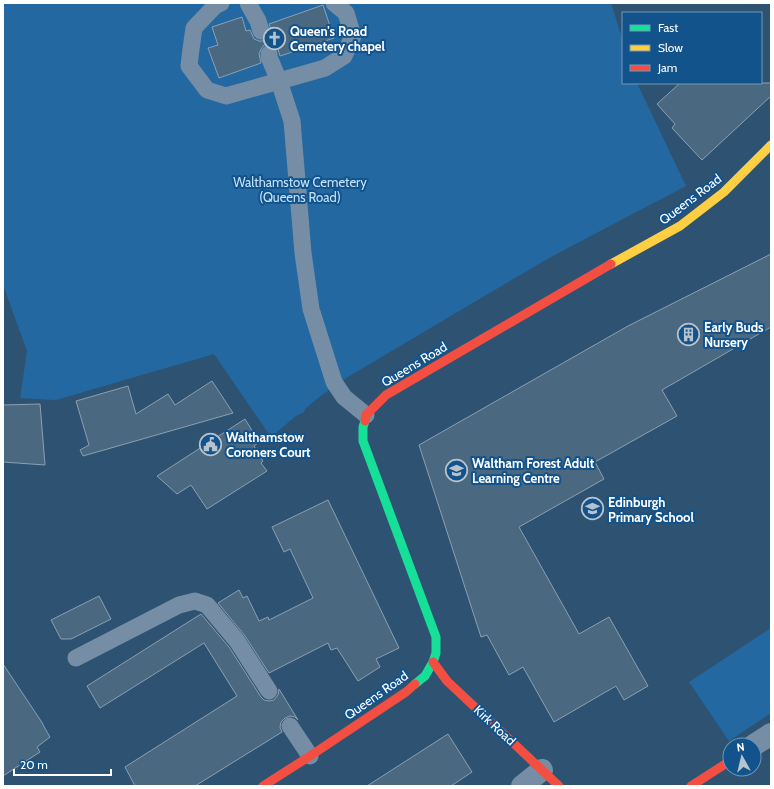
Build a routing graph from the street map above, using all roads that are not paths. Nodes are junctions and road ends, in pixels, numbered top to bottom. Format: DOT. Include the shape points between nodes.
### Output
graph roads {
  1 [pos="221,3"];
  2 [pos="248,3"];
  3 [pos="334,3"];
  4 [pos="261,30"];
  5 [pos="269,54"];
  6 [pos="279,81"];
  7 [pos="771,145"];
  8 [pos="366,415"];
  9 [pos="76,658"];
  10 [pos="433,662"];
  11 [pos="269,691"];
  12 [pos="290,726"];
  13 [pos="771,734"];
  14 [pos="762,740"];
  15 [pos="310,756"];
  16 [pos="722,766"];
  17 [pos="542,770"];
  18 [pos="263,786"];
  19 [pos="522,786"];
  20 [pos="559,786"];
  21 [pos="691,786"];
  1 -- 6 [label="lane" via="194,28 189,66 207,90 226,96"];
  2 -- 4 [label="lane"];
  3 -- 6 [label="lane" via="346,13 353,36 344,56 325,68"];
  5 -- 6 [label="lane"];
  6 -- 8 [label="lane" via="292,121 303,253 311,309 334,382 344,397"];
  7 -- 8 [label="street, Queens Road" via="724,192 680,226 386,395"];
  8 -- 10 [label="street, Queens Road" via="363,441 436,636"];
  9 -- 11 [label="lane" via="179,605 194,601 207,605 237,641"];
  10 -- 15 [label="street, Queens Road" via="425,676 406,692"];
  10 -- 17 [label="street, Kirk Road" via="447,681"];
  12 -- 15 [label="lane"];
  13 -- 14 [label="street"];
  15 -- 18 [label="street, Queens Road"];
  16 -- 21 [label="street"];
  17 -- 19 [label="street"];
  17 -- 20 [label="street, Kirk Road"];
}
